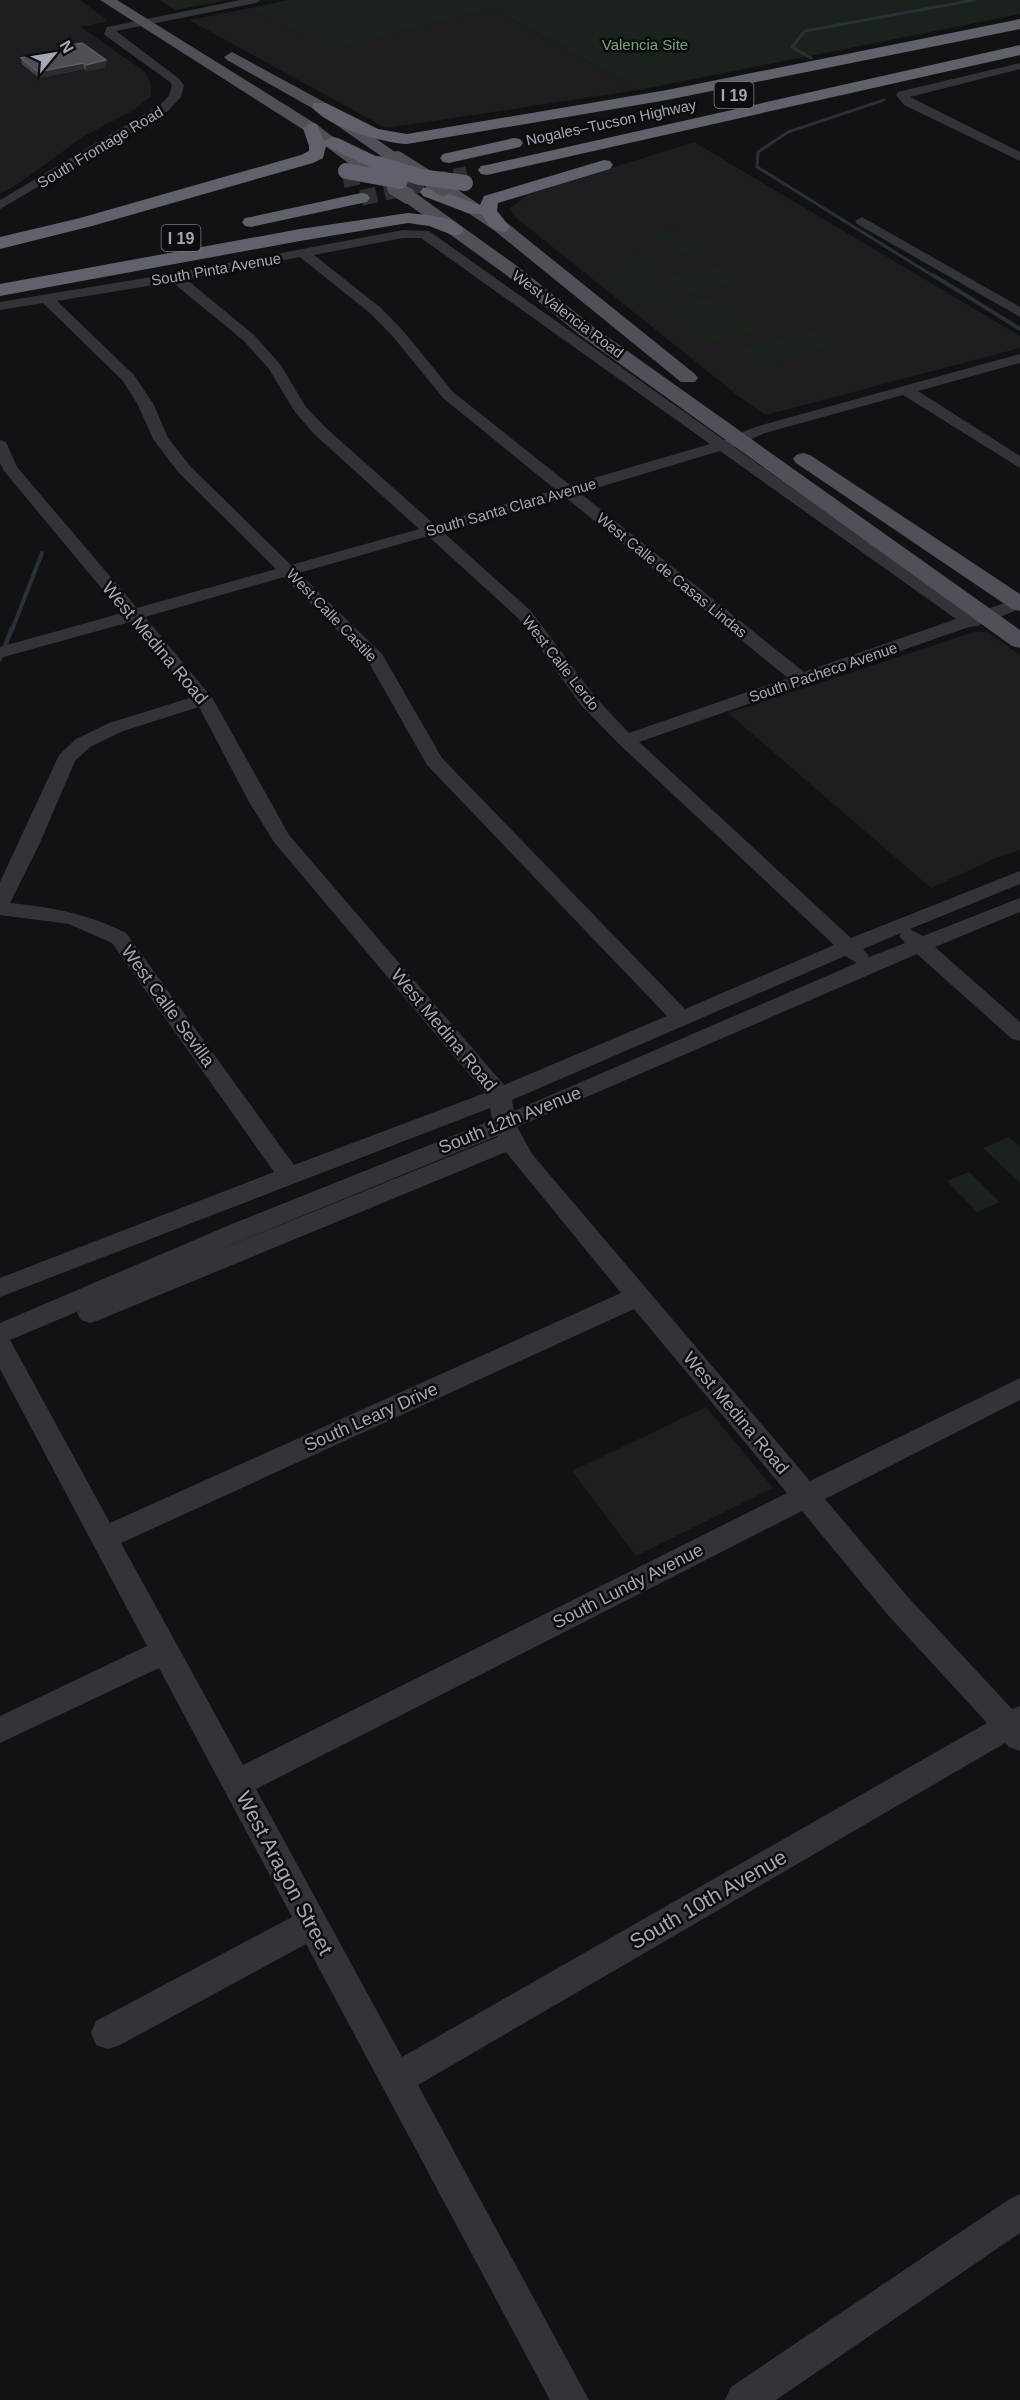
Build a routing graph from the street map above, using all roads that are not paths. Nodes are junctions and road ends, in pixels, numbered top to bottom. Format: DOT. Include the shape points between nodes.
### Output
graph roads {
  1 [pos="107,0"];
  2 [pos="256,0"];
  3 [pos="145,6"];
  4 [pos="163,18"];
  5 [pos="139,22"];
  6 [pos="1020,24"];
  7 [pos="1020,32"];
  8 [pos="192,35"];
  9 [pos="220,50"];
  10 [pos="1020,50"];
  11 [pos="957,64"];
  12 [pos="1018,68"];
  13 [pos="320,106"];
  14 [pos="624,119"];
  15 [pos="496,126"];
  16 [pos="311,128"];
  17 [pos="531,140"];
  18 [pos="332,142"];
  19 [pos="663,148"];
  20 [pos="1020,157"];
  21 [pos="449,158"];
  22 [pos="618,160"];
  23 [pos="402,176"];
  24 [pos="562,177"];
  25 [pos="243,178"];
  26 [pos="466,179"];
  27 [pos="370,200"];
  28 [pos="0,205"];
  29 [pos="160,219"];
  30 [pos="862,221"];
  31 [pos="233,226"];
  32 [pos="501,227"];
  33 [pos="454,230"];
  34 [pos="430,238"];
  35 [pos="163,242"];
  36 [pos="0,243"];
  37 [pos="302,244"];
  38 [pos="0,254"];
  39 [pos="176,277"];
  40 [pos="0,278"];
  41 [pos="0,290"];
  42 [pos="46,298"];
  43 [pos="0,306"];
  44 [pos="1020,314"];
  45 [pos="1020,358"];
  46 [pos="705,390"];
  47 [pos="906,390"];
  48 [pos="741,433"];
  49 [pos="0,445"];
  50 [pos="1020,463"];
  51 [pos="5,469"];
  52 [pos="569,491"];
  53 [pos="431,530"];
  54 [pos="289,570"];
  55 [pos="1020,604"];
  56 [pos="132,615"];
  57 [pos="979,619"];
  58 [pos="1020,642"];
  59 [pos="0,653"];
  60 [pos="802,680"];
  61 [pos="204,700"];
  62 [pos="626,740"];
  63 [pos="1020,877"];
  64 [pos="0,903"];
  65 [pos="1020,904"];
  66 [pos="0,909"];
  67 [pos="900,927"];
  68 [pos="920,946"];
  69 [pos="848,947"];
  70 [pos="868,966"];
  71 [pos="682,1019"];
  72 [pos="1020,1034"];
  73 [pos="500,1096"];
  74 [pos="507,1132"];
  75 [pos="289,1175"];
  76 [pos="191,1213"];
  77 [pos="0,1271"];
  78 [pos="0,1288"];
  79 [pos="638,1296"];
  80 [pos="1,1343"];
  81 [pos="1020,1388"];
  82 [pos="806,1496"];
  83 [pos="104,1539"];
  84 [pos="165,1651"];
  85 [pos="1016,1727"];
  86 [pos="0,1730"];
  87 [pos="237,1783"];
  88 [pos="313,1923"];
  89 [pos="108,2033"];
  90 [pos="396,2079"];
  91 [pos="1020,2212"];
  92 [pos="570,2400"];
  93 [pos="744,2400"];
  1 -- 5 [label="main road"];
  2 -- 4 [label="street"];
  3 -- 4 [label="main road"];
  4 -- 5 [label="street"];
  4 -- 8 [label="main road"];
  5 -- 16 [label="main road"];
  5 -- 28 [label="street, South Frontage Road" via="111,29 110,34 174,80 178,85 175,97 164,108"];
  6 -- 15 [label="highway"];
  7 -- 14 [label="highway, Nogales–Tucson Highway / I 19"];
  9 -- 13 [label="main road, West Valencia Road"];
  10 -- 11 [label="highway, Nogales–Tucson Highway / I 19"];
  11 -- 19 [label="highway"];
  11 -- 26 [label="highway, Nogales–Tucson Highway / I 19"];
  12 -- 20 [label="street" via="902,95 908,102"];
  13 -- 15 [label="highway" via="370,133 396,139"];
  13 -- 23 [label="main road, West Valencia Road"];
  15 -- 23 [label="highway" via="446,141"];
  16 -- 18 [label="main road"];
  16 -- 25 [label="highway" via="317,154"];
  17 -- 21 [label="highway, Nogales–Tucson Highway"];
  18 -- 23 [label="highway"];
  22 -- 24 [label="highway"];
  23 -- 25 [label="highway, bridge" via="340,178 300,170"];
  23 -- 26 [label="highway, bridge"];
  23 -- 27 [label="highway"];
  23 -- 32 [label="main road, West Valencia Road" via="476,210"];
  23 -- 33 [label="main road, West Valencia Road" via="429,211"];
  24 -- 26 [label="highway" via="501,184"];
  24 -- 32 [label="highway" via="490,201 488,212"];
  25 -- 36 [label="highway"];
  27 -- 31 [label="highway"];
  27 -- 37 [label="highway"];
  29 -- 38 [label="highway, I 19"];
  30 -- 44 [label="street"];
  32 -- 46 [label="main road, West Valencia Road"];
  33 -- 37 [label="highway" via="433,221 408,218"];
  33 -- 48 [label="main road, West Valencia Road" via="588,332"];
  34 -- 37 [label="street, South Pinta Avenue" via="424,234 403,234"];
  34 -- 48 [label="street, West Valencia Road"];
  35 -- 40 [label="highway, I 19"];
  37 -- 39 [label="street, South Pinta Avenue"];
  37 -- 41 [label="highway"];
  37 -- 52 [label="street, West Calle de Casas Lindas" via="376,311 448,395"];
  39 -- 42 [label="street, South Pinta Avenue"];
  39 -- 53 [label="street, West Calle Lerdo" via="249,338 275,367 300,409 320,431"];
  42 -- 43 [label="street, South Pinta Avenue"];
  42 -- 54 [label="street, West Calle Castile" via="129,378 161,440 184,469"];
  45 -- 47 [label="street, South Santa Clara Avenue"];
  47 -- 48 [label="street, South Santa Clara Avenue"];
  47 -- 50 [label="street"];
  48 -- 52 [label="street, South Santa Clara Avenue"];
  48 -- 55 [label="main road, West Valencia Road"];
  48 -- 57 [label="main road, West Valencia Road"];
  49 -- 51 [label="street, West Medina Road"];
  51 -- 56 [label="street, West Medina Road"];
  52 -- 53 [label="street, South Santa Clara Avenue"];
  52 -- 60 [label="street, West Calle de Casas Lindas"];
  53 -- 54 [label="street, South Santa Clara Avenue"];
  53 -- 62 [label="street, West Calle Lerdo" via="525,615 588,701"];
  54 -- 56 [label="street, South Santa Clara Avenue"];
  54 -- 71 [label="street, West Calle Castile" via="376,658 434,761"];
  55 -- 57 [label="street, South Pacheco Avenue"];
  56 -- 59 [label="street, South Santa Clara Avenue"];
  56 -- 61 [label="street, West Medina Road"];
  57 -- 58 [label="main road, West Valencia Road"];
  57 -- 60 [label="street, South Pacheco Avenue"];
  60 -- 62 [label="street, South Pacheco Avenue"];
  61 -- 64 [label="street" via="116,727 83,743 66,759"];
  61 -- 73 [label="street, West Medina Road" via="281,838"];
  62 -- 69 [label="street, West Calle Lerdo"];
  63 -- 67 [label="street, South 12th Avenue"];
  65 -- 68 [label="street, South 12th Avenue"];
  66 -- 75 [label="street, West Calle Sevilla" via="58,914 96,925 119,938"];
  67 -- 68 [label="street"];
  67 -- 69 [label="street, South 12th Avenue"];
  68 -- 70 [label="street, South 12th Avenue"];
  68 -- 72 [label="street"];
  69 -- 70 [label="street, West Calle Lerdo"];
  69 -- 71 [label="street, South 12th Avenue"];
  70 -- 74 [label="street, South 12th Avenue" via="543,1108"];
  71 -- 73 [label="street, South 12th Avenue"];
  73 -- 74 [label="street, West Medina Road"];
  73 -- 75 [label="street, South 12th Avenue"];
  74 -- 79 [label="street, West Medina Road" via="524,1160"];
  74 -- 80 [label="street, South 12th Avenue"];
  75 -- 76 [label="street, South 12th Avenue"];
  76 -- 77 [label="street" via="183,1199"];
  76 -- 78 [label="street, South 12th Avenue"];
  79 -- 82 [label="street, West Medina Road"];
  79 -- 83 [label="street, South Leary Drive"];
  80 -- 83 [label="street, West Aragon Street"];
  81 -- 82 [label="street, South Lundy Avenue"];
  82 -- 85 [label="street, West Medina Road" via="897,1605"];
  82 -- 87 [label="street, South Lundy Avenue"];
  83 -- 84 [label="street, West Aragon Street"];
  84 -- 86 [label="street"];
  84 -- 87 [label="street, West Aragon Street"];
  85 -- 90 [label="street, South 10th Avenue"];
  87 -- 88 [label="street, West Aragon Street"];
  88 -- 89 [label="street"];
  88 -- 90 [label="street, West Aragon Street"];
  90 -- 92 [label="street, West Aragon Street"];
  91 -- 93 [label="street"];
}
